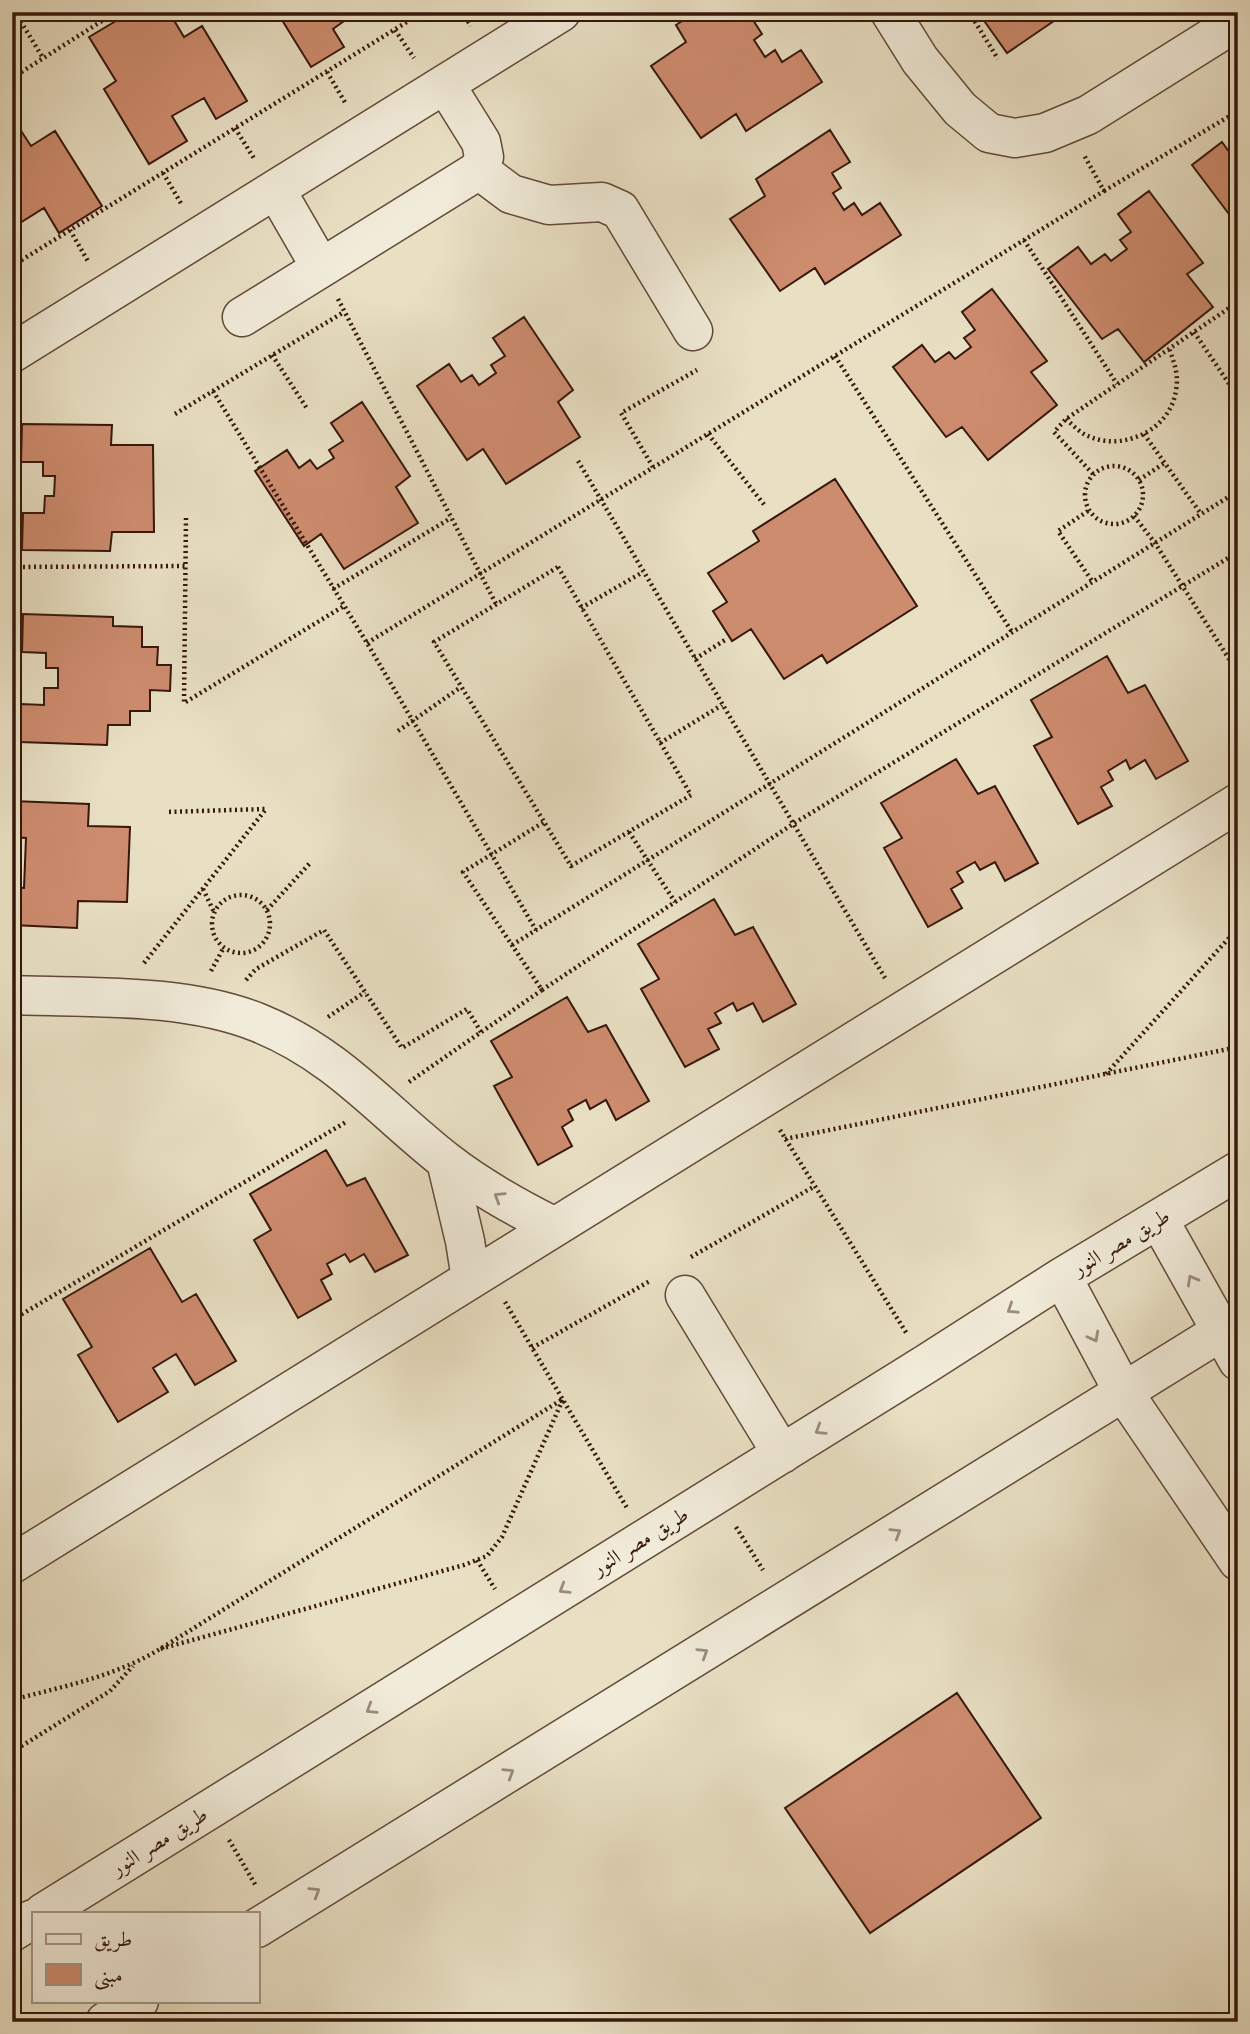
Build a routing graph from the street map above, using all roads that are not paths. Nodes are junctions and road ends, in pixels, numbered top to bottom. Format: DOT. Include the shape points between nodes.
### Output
graph roads {
  1 [pos="890,12"];
  2 [pos="558,13"];
  3 [pos="1238,21"];
  4 [pos="445,84"];
  5 [pos="479,170"];
  6 [pos="276,190"];
  7 [pos="321,268"];
  8 [pos="242,317"];
  9 [pos="693,331"];
  10 [pos="12,353"];
  11 [pos="1238,803"];
  12 [pos="12,995"];
  13 [pos="446,1161"];
  14 [pos="1238,1171"];
  15 [pos="1159,1220"];
  16 [pos="555,1227"];
  17 [pos="478,1275"];
  18 [pos="1062,1277"];
  19 [pos="685,1296"];
  20 [pos="1232,1338"];
  21 [pos="1125,1393"];
  22 [pos="782,1454"];
  23 [pos="1238,1561"];
  24 [pos="12,1564"];
  25 [pos="45,1912"];
  26 [pos="32,1920"];
  27 [pos="266,1922"];
  28 [pos="12,1932"];
  29 [pos="137,2002"];
  30 [pos="105,2022"];
  1 -- 3 [label="street" via="920,60 960,108 989,133 1015,138 1045,133 1088,115"];
  2 -- 4 [label="street"];
  4 -- 5 [label="street" via="481,142 484,157"];
  4 -- 6 [label="street"];
  5 -- 7 [label="street"];
  5 -- 9 [label="street" via="511,194 550,205 602,202 620,210"];
  6 -- 7 [label="street"];
  6 -- 10 [label="street"];
  7 -- 8 [label="street"];
  11 -- 16 [label="street"];
  12 -- 13 [label="street" via="193,1004 259,1023 340,1068"];
  16 -- 13 [label="street, one-way"];
  13 -- 17 [label="street"];
  14 -- 15 [label="street, طريق مصر النور"];
  15 -- 18 [label="street, طريق مصر النور"];
  20 -- 15 [label="street, one-way"];
  16 -- 17 [label="street"];
  17 -- 24 [label="street"];
  18 -- 21 [label="street, one-way"];
  18 -- 22 [label="street, طريق مصر النور, one-way"];
  19 -- 22 [label="street"];
  20 -- 21 [label="street"];
  21 -- 23 [label="street"];
  27 -- 21 [label="street, one-way"];
  22 -- 25 [label="street, طريق مصر النور, one-way"];
  26 -- 28 [label="street"];
  29 -- 30 [label="street"];
}
